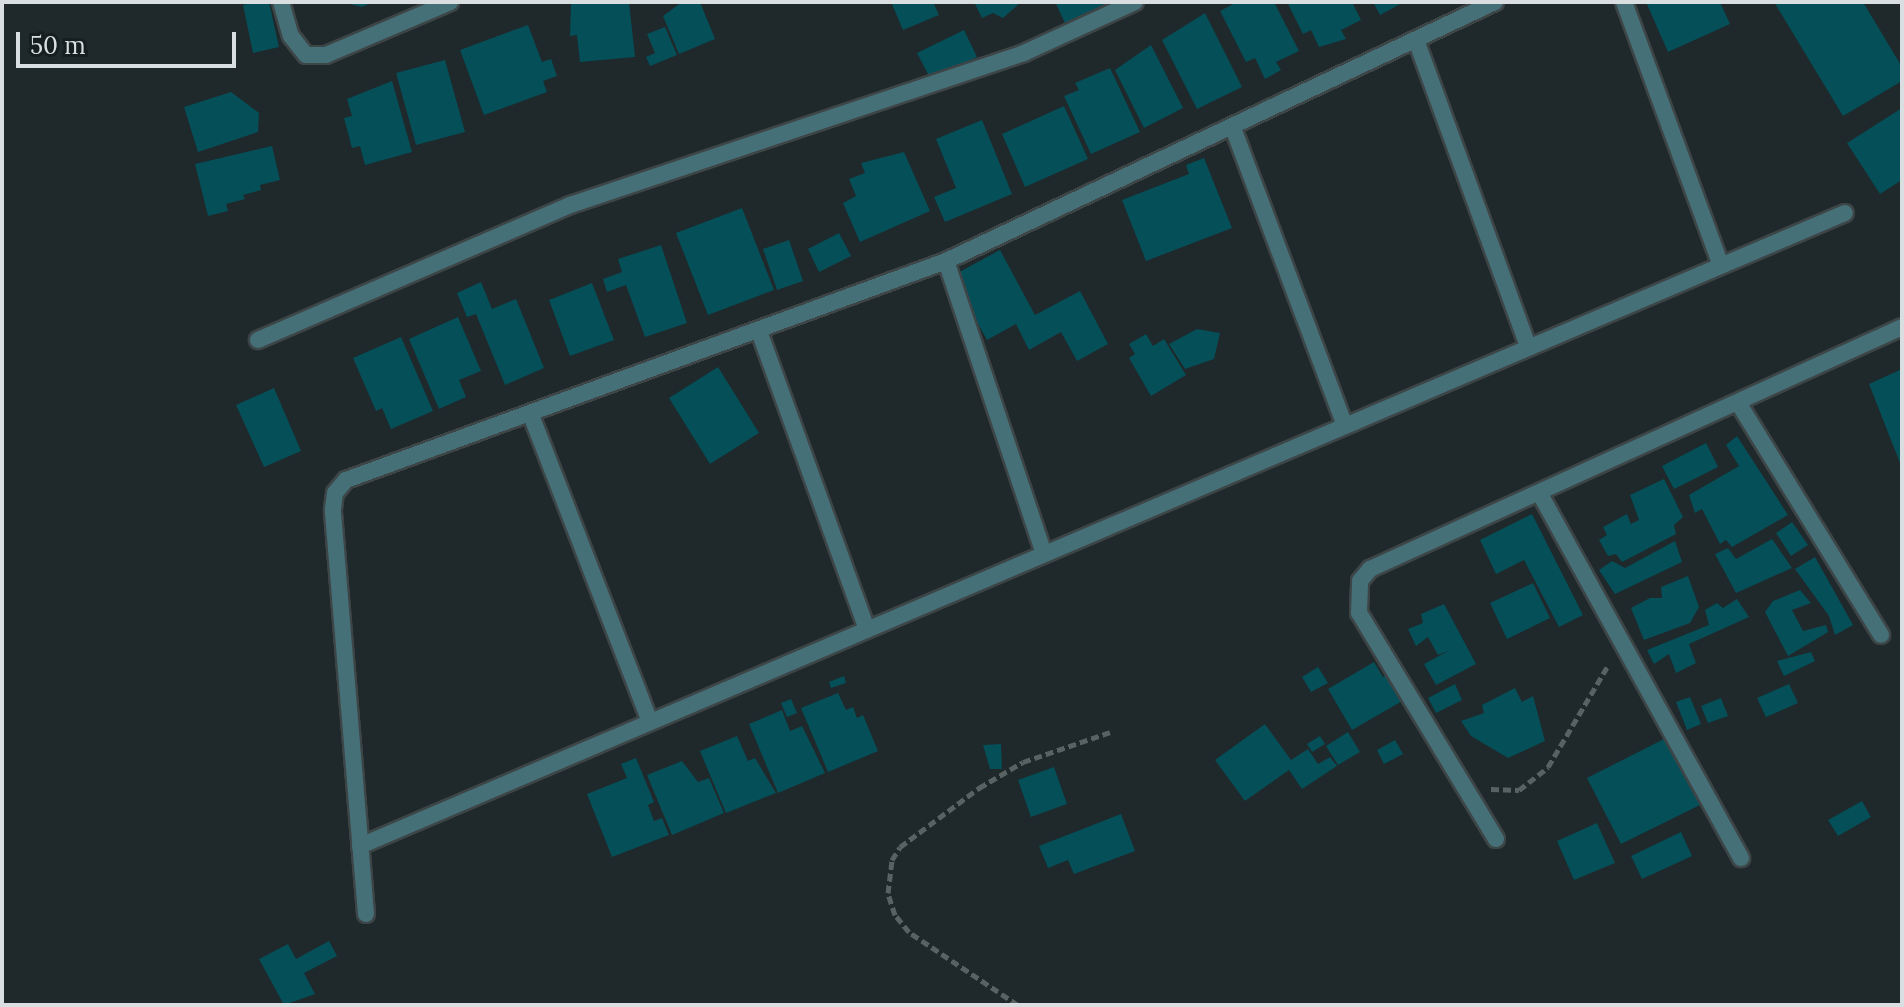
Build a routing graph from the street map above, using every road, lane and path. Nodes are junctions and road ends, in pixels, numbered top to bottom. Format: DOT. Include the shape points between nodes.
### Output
graph roads {
  1 [pos="281,2"];
  2 [pos="450,2"];
  3 [pos="1135,2"];
  4 [pos="1495,2"];
  5 [pos="1624,2"];
  6 [pos="1416,40"];
  7 [pos="1233,128"];
  8 [pos="1845,213"];
  9 [pos="946,261"];
  10 [pos="1721,265"];
  11 [pos="1902,327"];
  12 [pos="759,331"];
  13 [pos="258,340"];
  14 [pos="1528,346"];
  15 [pos="1739,404"];
  16 [pos="531,415"];
  17 [pos="1344,424"];
  18 [pos="1540,494"];
  19 [pos="1043,551"];
  20 [pos="866,627"];
  21 [pos="1881,635"];
  22 [pos="1619,645"];
  23 [pos="649,720"];
  24 [pos="1110,732"];
  25 [pos="1463,784"];
  26 [pos="1496,839"];
  27 [pos="360,846"];
  28 [pos="1741,858"];
  29 [pos="366,914"];
  30 [pos="1018,1005"];
  1 -- 2 [label="street" via="291,36 306,55 326,55"];
  3 -- 13 [label="street" via="1024,53 570,205"];
  4 -- 6 [label="street"];
  5 -- 10 [label="street"];
  6 -- 7 [label="street"];
  6 -- 14 [label="street"];
  7 -- 9 [label="street"];
  7 -- 17 [label="street"];
  8 -- 10 [label="street"];
  9 -- 12 [label="street"];
  9 -- 19 [label="street"];
  10 -- 14 [label="street"];
  11 -- 15 [label="street"];
  12 -- 16 [label="street"];
  12 -- 20 [label="street"];
  14 -- 17 [label="street"];
  15 -- 18 [label="street"];
  15 -- 21 [label="street"];
  16 -- 23 [label="street"];
  16 -- 27 [label="street" via="353,476 335,493"];
  17 -- 19 [label="street"];
  18 -- 22 [label="street"];
  18 -- 25 [label="street" via="1370,569 1360,581 1359,613"];
  19 -- 20 [label="street"];
  20 -- 23 [label="street"];
  22 -- 25 [label="path" via="1573,732 1532,782 1505,791"];
  22 -- 28 [label="street"];
  23 -- 27 [label="street"];
  24 -- 30 [label="path" via="1023,762 900,847 892,860 888,893 895,915 909,932"];
  25 -- 26 [label="street"];
  27 -- 29 [label="street"];
}
